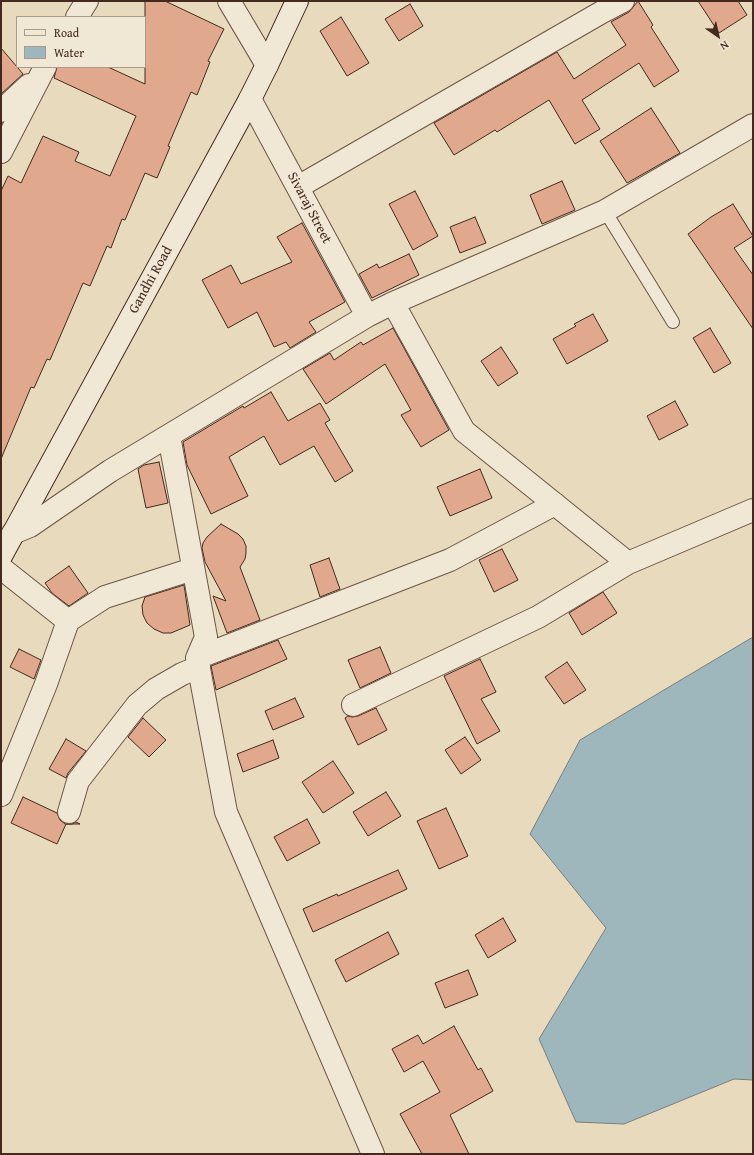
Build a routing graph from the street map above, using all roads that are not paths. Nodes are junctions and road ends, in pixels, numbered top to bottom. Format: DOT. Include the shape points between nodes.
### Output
graph roads {
  1 [pos="87,1"];
  2 [pos="229,1"];
  3 [pos="297,1"];
  4 [pos="623,1"];
  5 [pos="78,16"];
  6 [pos="268,65"];
  7 [pos="43,70"];
  8 [pos="250,99"];
  9 [pos="1,112"];
  10 [pos="753,125"];
  11 [pos="1,152"];
  12 [pos="298,187"];
  13 [pos="605,211"];
  14 [pos="393,303"];
  15 [pos="367,316"];
  16 [pos="673,322"];
  17 [pos="169,436"];
  18 [pos="555,504"];
  19 [pos="753,510"];
  20 [pos="13,533"];
  21 [pos="1,556"];
  22 [pos="628,563"];
  23 [pos="1,568"];
  24 [pos="193,569"];
  25 [pos="68,621"];
  26 [pos="198,663"];
  27 [pos="353,705"];
  28 [pos="1,795"];
  29 [pos="69,812"];
  30 [pos="373,1154"];
  1 -- 5 [label="street"];
  2 -- 6 [label="street"];
  3 -- 6 [label="street, Gandhi Road"];
  4 -- 12 [label="street"];
  6 -- 8 [label="street, Gandhi Road"];
  7 -- 9 [label="street"];
  7 -- 11 [label="street"];
  8 -- 12 [label="street, Sivaraj Street"];
  8 -- 20 [label="street, Gandhi Road"];
  10 -- 13 [label="street"];
  12 -- 15 [label="street, Sivaraj Street"];
  13 -- 14 [label="street"];
  13 -- 16 [label="lane"];
  14 -- 15 [label="street"];
  14 -- 18 [label="street" via="464,431"];
  15 -- 17 [label="street"];
  17 -- 20 [label="street" via="110,471 36,523"];
  17 -- 24 [label="street"];
  18 -- 22 [label="street"];
  18 -- 26 [label="street" via="450,560"];
  19 -- 22 [label="street"];
  20 -- 21 [label="street, Gandhi Road"];
  22 -- 27 [label="street" via="538,617"];
  23 -- 25 [label="street"];
  24 -- 25 [label="street" via="106,597"];
  24 -- 26 [label="street" via="206,637"];
  25 -- 28 [label="street"];
  26 -- 29 [label="street" via="137,704 78,781"];
  26 -- 30 [label="street" via="226,812"];
}
